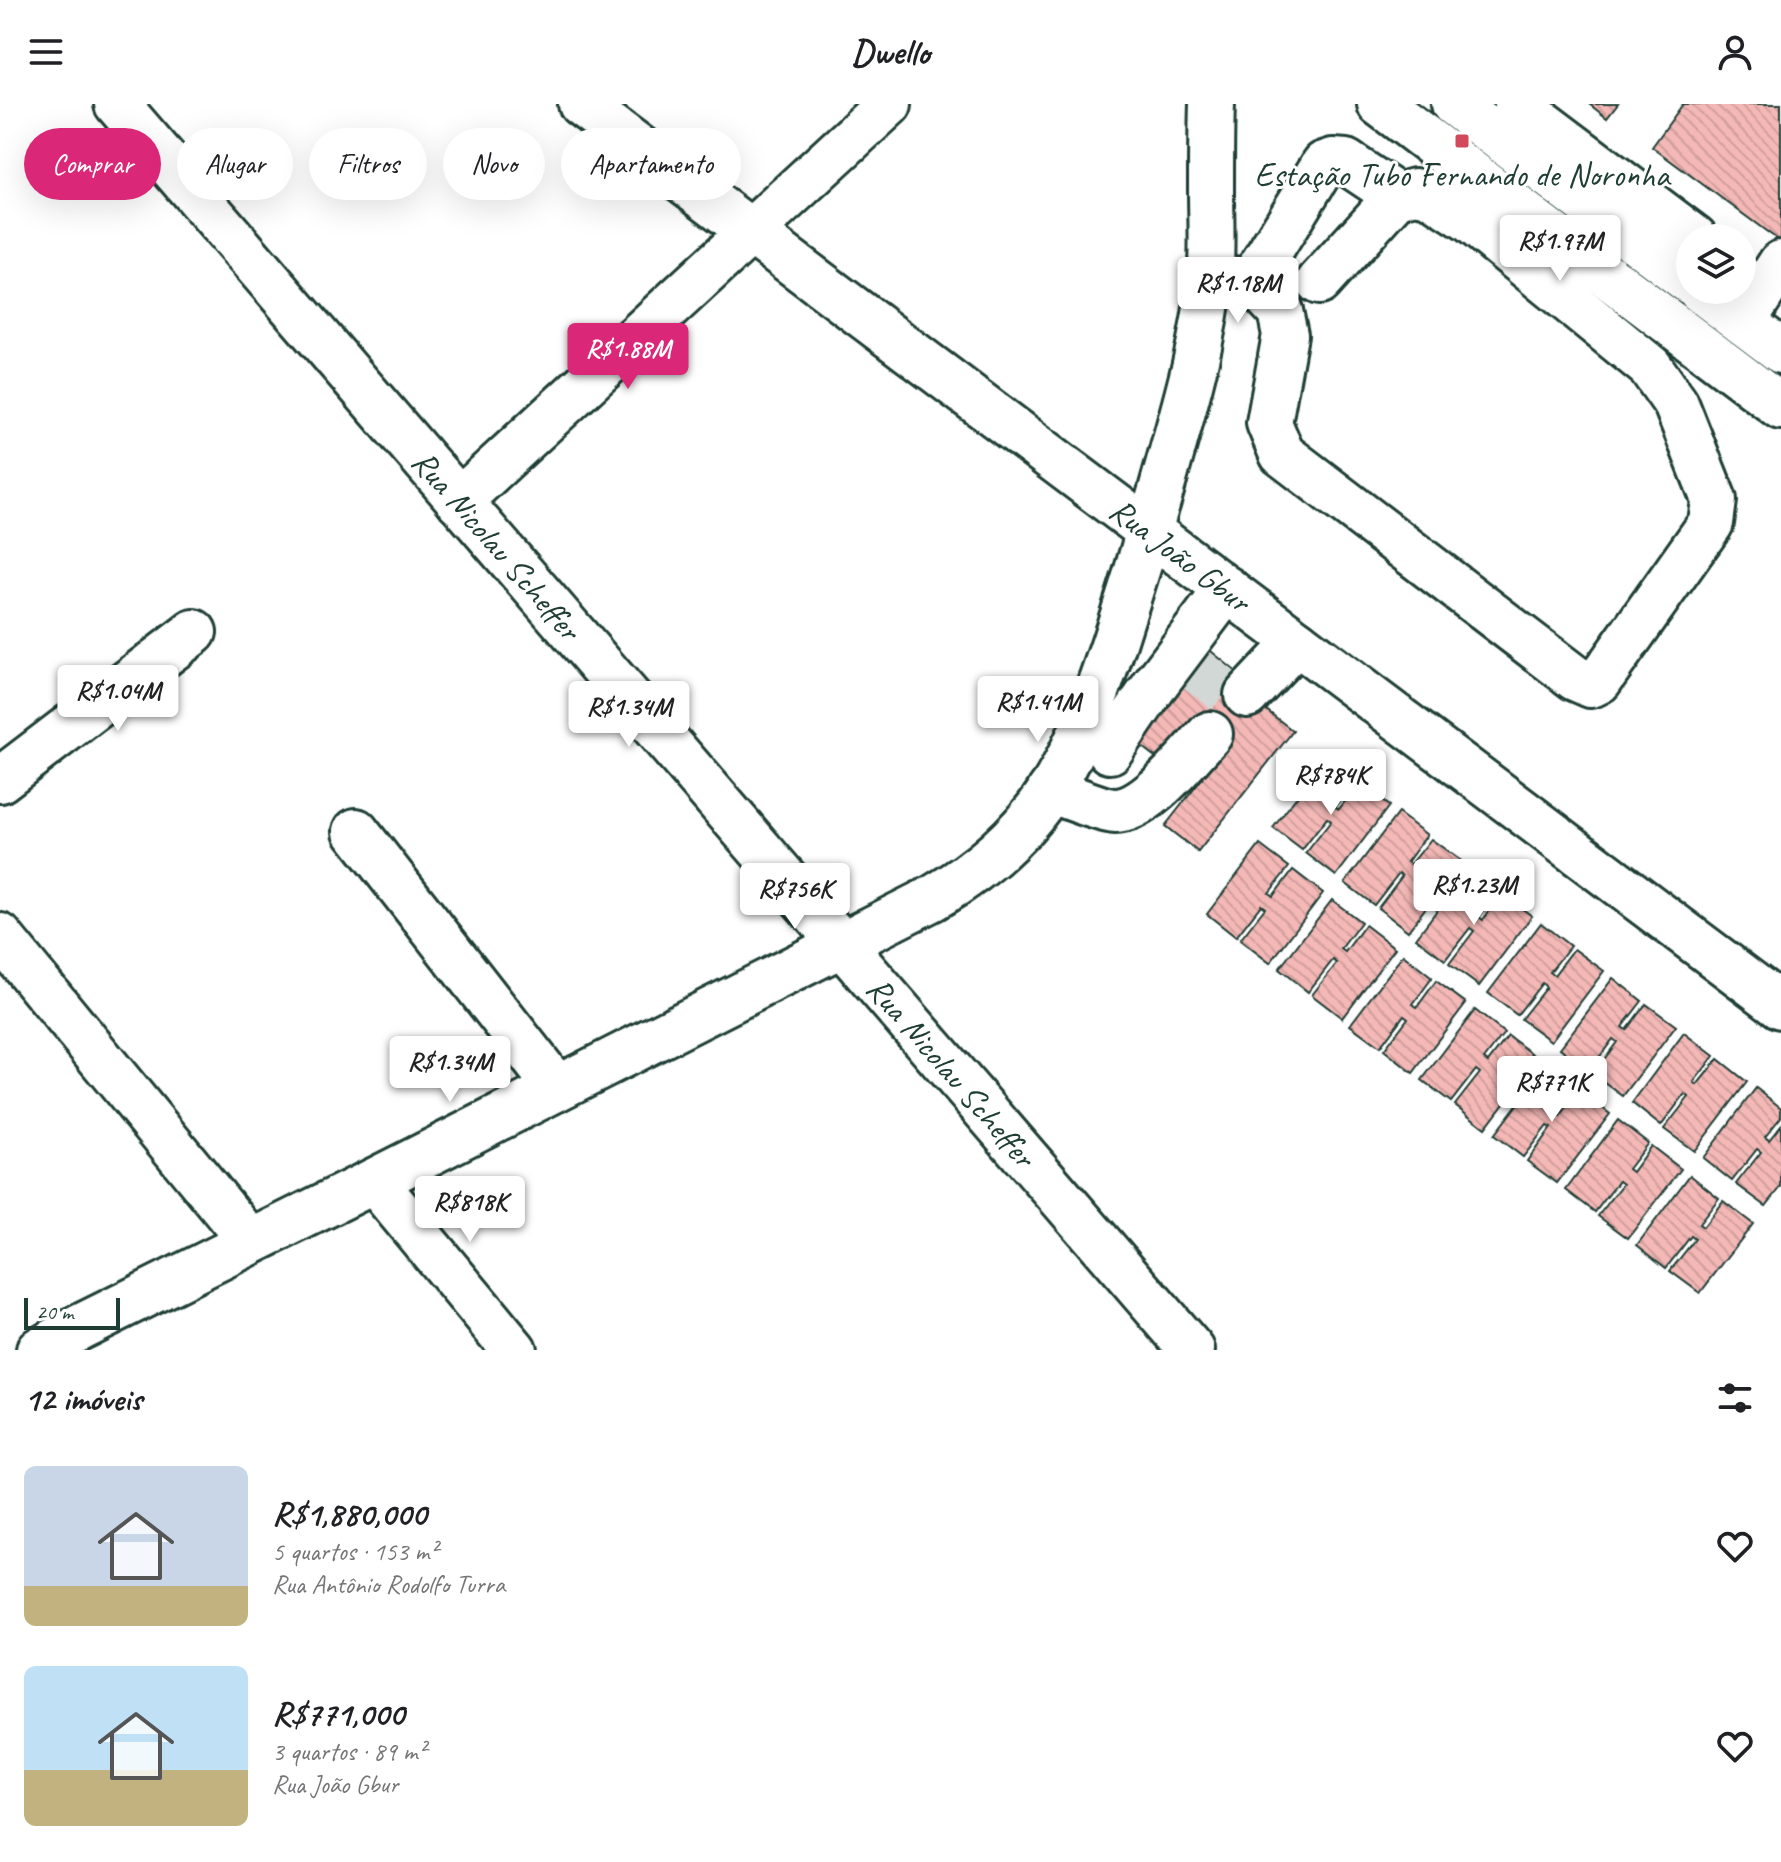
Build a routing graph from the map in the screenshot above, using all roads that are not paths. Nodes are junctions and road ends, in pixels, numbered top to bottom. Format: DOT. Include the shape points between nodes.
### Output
graph roads {
  1 [pos="117,104"];
  2 [pos="581,104"];
  3 [pos="889,104"];
  4 [pos="1212,104"];
  5 [pos="1380,104"];
  6 [pos="1454,104"];
  7 [pos="1517,104"];
  8 [pos="1397,196"];
  9 [pos="1676,224"];
  10 [pos="751,232"];
  11 [pos="1676,271"];
  12 [pos="1231,279"];
  13 [pos="1319,282"];
  14 [pos="1762,290"];
  15 [pos="1781,351"];
  16 [pos="1781,407"];
  17 [pos="459,501"];
  18 [pos="1150,531"];
  19 [pos="1227,589"];
  20 [pos="194,632"];
  21 [pos="1297,642"];
  22 [pos="1112,650"];
  23 [pos="1175,667"];
  24 [pos="1247,695"];
  25 [pos="1210,734"];
  26 [pos="1097,739"];
  27 [pos="0,780"];
  28 [pos="1160,787"];
  29 [pos="1050,790"];
  30 [pos="356,831"];
  31 [pos="0,936"];
  32 [pos="842,945"];
  33 [pos="1781,1006"];
  34 [pos="557,1088"];
  35 [pos="374,1181"];
  36 [pos="250,1241"];
  37 [pos="90,1338"];
  38 [pos="39,1350"];
  39 [pos="514,1350"];
  40 [pos="1192,1350"];
  1 -- 17 [label="street, Rua Nicolau Scheffer"];
  2 -- 10 [label="street, Rua João Gbur"];
  3 -- 10 [label="street"];
  4 -- 12 [label="street" via="1212,235"];
  5 -- 16 [label="street"];
  6 -- 11 [label="street"];
  7 -- 9 [label="street"];
  8 -- 12 [label="street" via="1346,162 1324,164"];
  8 -- 12 [label="street" via="1430,194 1470,220 1650,367 1676,404 1714,500 1711,523 1599,681 1591,685 1282,454 1269,423 1285,335 1280,311"];
  8 -- 13 [label="street"];
  10 -- 17 [label="street"];
  10 -- 18 [label="street, Rua João Gbur"];
  12 -- 18 [label="street" via="1204,325"];
  14 -- 15 [label="street"];
  17 -- 32 [label="street, Rua Nicolau Scheffer"];
  18 -- 19 [label="street, Rua João Gbur"];
  18 -- 22 [label="street"];
  19 -- 21 [label="street, Rua João Gbur"];
  19 -- 23 [label="street"];
  20 -- 27 [label="street"];
  21 -- 24 [label="street"];
  21 -- 33 [label="street, Rua João Gbur"];
  22 -- 23 [label="street"];
  22 -- 26 [label="street"];
  23 -- 26 [label="street"];
  25 -- 28 [label="street"];
  26 -- 28 [label="street"];
  26 -- 29 [label="street" via="1070,758"];
  28 -- 29 [label="street" via="1134,807 1114,812"];
  29 -- 32 [label="street" via="1011,840 961,882"];
  30 -- 34 [label="street"];
  31 -- 36 [label="street"];
  32 -- 34 [label="street"];
  32 -- 40 [label="street, Rua Nicolau Scheffer"];
  34 -- 35 [label="street"];
  35 -- 36 [label="street"];
  35 -- 39 [label="street"];
  36 -- 37 [label="street"];
  37 -- 38 [label="street"];
}
